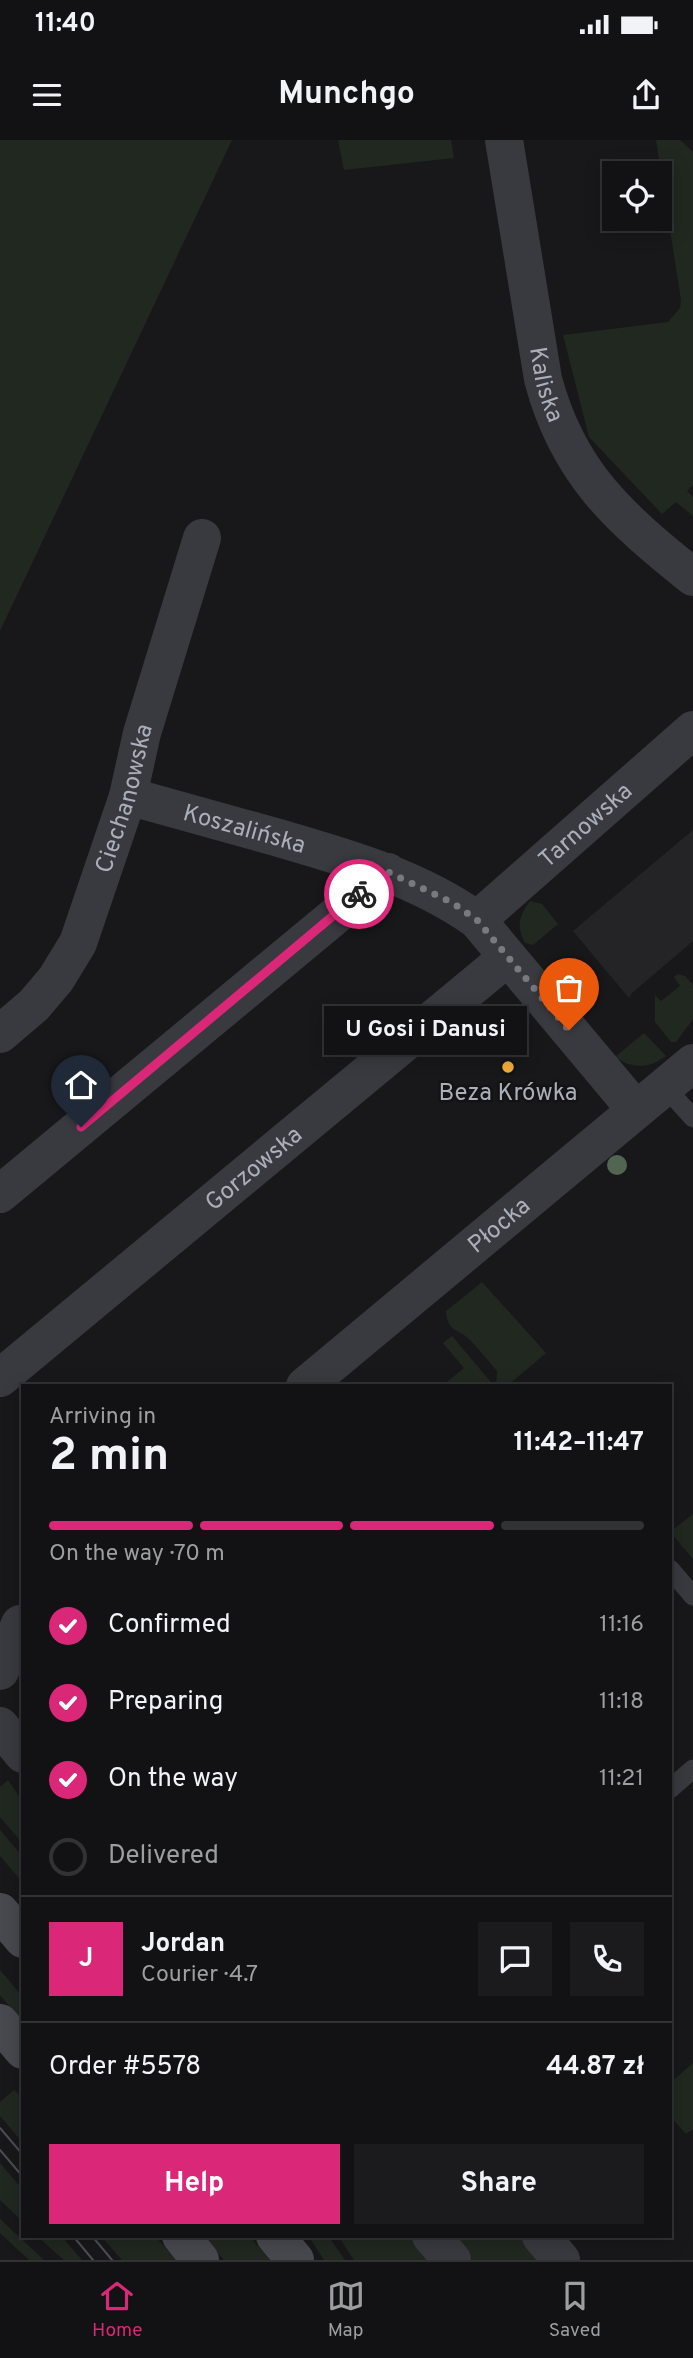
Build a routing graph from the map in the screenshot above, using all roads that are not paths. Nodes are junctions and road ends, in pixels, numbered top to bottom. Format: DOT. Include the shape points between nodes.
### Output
graph roads {
  1 [pos="504,140"];
  2 [pos="202,538"];
  3 [pos="693,577"];
  4 [pos="693,730"];
  5 [pos="128,796"];
  6 [pos="388,872"];
  7 [pos="477,920"];
  8 [pos="508,957"];
  9 [pos="0,1034"];
  10 [pos="665,1086"];
  11 [pos="693,1118"];
  12 [pos="0,1194"];
  13 [pos="0,1378"];
  14 [pos="307,1384"];
  15 [pos="672,1571"];
  16 [pos="693,1596"];
  17 [pos="14,1626"];
  18 [pos="0,1671"];
  19 [pos="0,1726"];
  20 [pos="21,1752"];
  21 [pos="693,1769"];
  22 [pos="672,1787"];
  23 [pos="0,1912"];
  24 [pos="21,1937"];
  25 [pos="0,2023"];
  26 [pos="21,2048"];
  27 [pos="183,2238"];
  28 [pos="277,2238"];
  29 [pos="433,2238"];
  30 [pos="543,2238"];
  31 [pos="200,2260"];
  32 [pos="295,2260"];
  33 [pos="452,2260"];
  34 [pos="561,2260"];
  1 -- 3 [label="street, Kaliska" via="552,412 591,481 635,530"];
  2 -- 5 [label="street, Ciechanowska" via="142,733"];
  4 -- 7 [label="street, Tarnowska"];
  5 -- 6 [label="street, Koszalińska"];
  5 -- 9 [label="street, Ciechanowska" via="78,943 34,1005"];
  6 -- 7 [label="street, Koszalińska" via="453,903"];
  6 -- 12 [label="street"];
  7 -- 8 [label="street, Koszalińska"];
  8 -- 10 [label="street, Koszalińska"];
  8 -- 13 [label="street, Gorzowska"];
  10 -- 11 [label="lane"];
  10 -- 14 [label="street, Płocka"];
  15 -- 16 [label="lane"];
  17 -- 18 [label="street"];
  19 -- 20 [label="street"];
  21 -- 22 [label="lane"];
  23 -- 24 [label="main road"];
  25 -- 26 [label="main road"];
  27 -- 31 [label="main road"];
  28 -- 32 [label="main road"];
  29 -- 33 [label="street"];
  30 -- 34 [label="street"];
}
